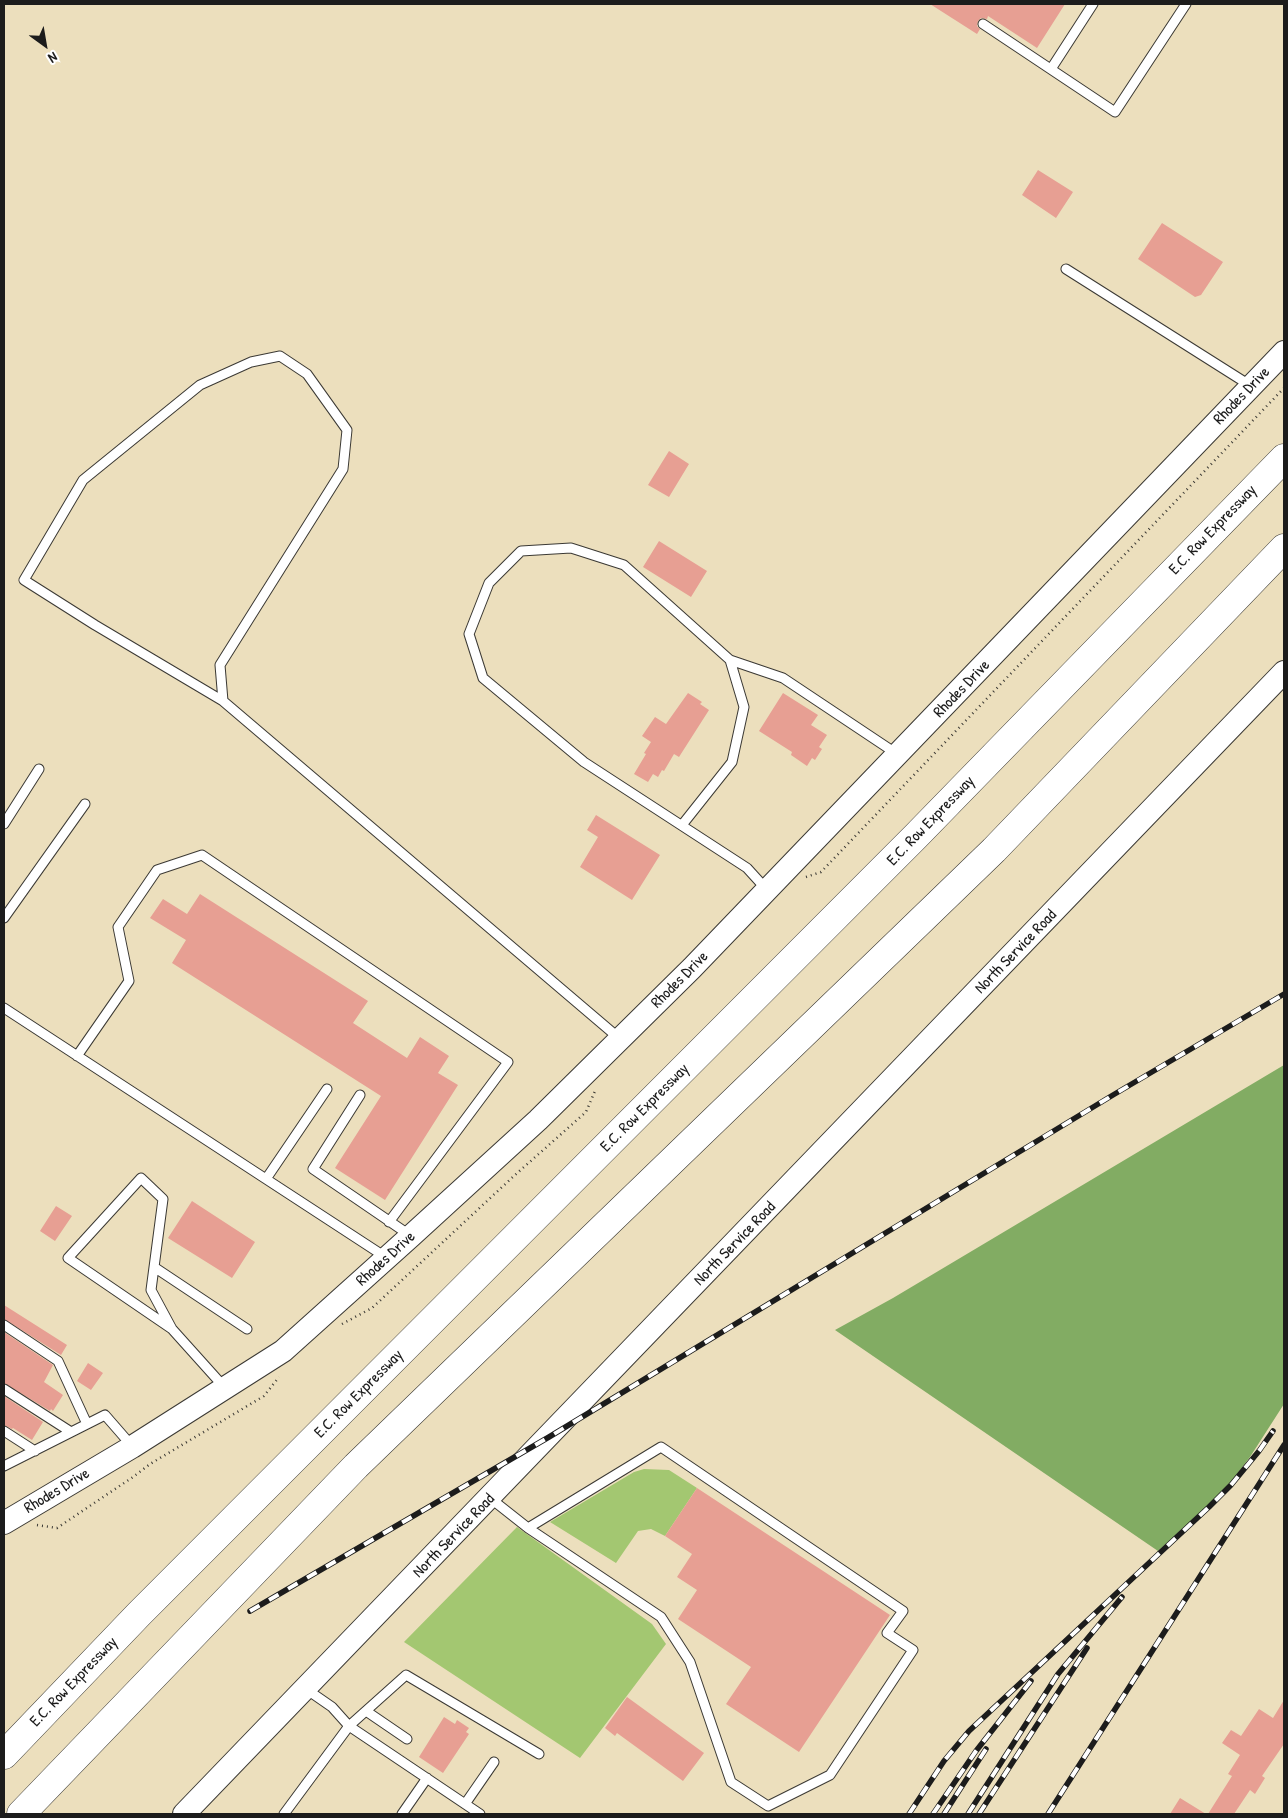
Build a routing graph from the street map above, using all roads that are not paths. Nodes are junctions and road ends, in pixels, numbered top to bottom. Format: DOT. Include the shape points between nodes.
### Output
graph roads {
  1 [pos="1093,4"];
  2 [pos="1186,4"];
  3 [pos="983,24"];
  4 [pos="1051,69"];
  5 [pos="1066,269"];
  6 [pos="1284,352"];
  7 [pos="1251,386"];
  8 [pos="1284,458"];
  9 [pos="1284,548"];
  10 [pos="730,660"];
  11 [pos="1284,672"];
  12 [pos="223,701"];
  13 [pos="898,754"];
  14 [pos="39,769"];
  15 [pos="85,804"];
  16 [pos="4,824"];
  17 [pos="682,825"];
  18 [pos="767,891"];
  19 [pos="4,918"];
  20 [pos="4,1008"];
  21 [pos="620,1039"];
  22 [pos="77,1056"];
  23 [pos="327,1089"];
  24 [pos="360,1095"];
  25 [pos="266,1179"];
  26 [pos="389,1222"];
  27 [pos="411,1236"];
  28 [pos="388,1258"];
  29 [pos="154,1268"];
  30 [pos="4,1325"];
  31 [pos="172,1329"];
  32 [pos="247,1329"];
  33 [pos="225,1388"];
  34 [pos="4,1389"];
  35 [pos="86,1424"];
  36 [pos="4,1431"];
  37 [pos="71,1432"];
  38 [pos="132,1447"];
  39 [pos="35,1451"];
  40 [pos="4,1466"];
  41 [pos="490,1498"];
  42 [pos="4,1523"];
  43 [pos="528,1528"];
  44 [pos="306,1689"];
  45 [pos="366,1711"];
  46 [pos="349,1726"];
  47 [pos="407,1739"];
  48 [pos="539,1754"];
  49 [pos="4,1755"];
  50 [pos="494,1762"];
  51 [pos="427,1778"];
  52 [pos="464,1804"];
  53 [pos="21,1814"];
  54 [pos="184,1814"];
  55 [pos="284,1814"];
  56 [pos="402,1814"];
  57 [pos="480,1814"];
  1 -- 4 [label="lane"];
  2 -- 4 [label="lane" via="1115,112"];
  3 -- 4 [label="lane"];
  5 -- 7 [label="lane"];
  6 -- 7 [label="street, Rhodes Drive"];
  7 -- 13 [label="street, Rhodes Drive"];
  8 -- 49 [label="highway, E.C. Row Expressway" via="909,843 139,1614"];
  9 -- 53 [label="highway" via="994,850 356,1466"];
  10 -- 13 [label="lane" via="783,678"];
  10 -- 17 [label="lane" via="744,707 732,762"];
  10 -- 17 [label="lane" via="624,565 571,548 521,551 489,584 469,634 483,678 584,762"];
  11 -- 41 [label="street, North Service Road"];
  12 -- 12 [label="lane" via="220,665 343,469 347,430 307,374 280,356 251,362 200,386 83,480 24,580"];
  12 -- 21 [label="lane"];
  13 -- 18 [label="street, Rhodes Drive"];
  14 -- 16 [label="lane"];
  15 -- 19 [label="lane"];
  17 -- 18 [label="lane" via="747,868"];
  18 -- 21 [label="street, Rhodes Drive"];
  20 -- 22 [label="lane"];
  21 -- 27 [label="street, Rhodes Drive" via="538,1120"];
  22 -- 25 [label="lane"];
  22 -- 26 [label="lane" via="129,981 118,927 157,870 202,855 508,1062"];
  23 -- 25 [label="lane"];
  24 -- 26 [label="lane" via="313,1169"];
  25 -- 28 [label="lane"];
  26 -- 27 [label="lane"];
  27 -- 28 [label="street, Rhodes Drive"];
  28 -- 33 [label="street, Rhodes Drive" via="283,1351"];
  29 -- 31 [label="lane" via="151,1290"];
  29 -- 31 [label="lane" via="163,1199 141,1178 68,1258"];
  29 -- 32 [label="lane"];
  30 -- 35 [label="lane" via="58,1361"];
  31 -- 33 [label="lane"];
  33 -- 38 [label="street, Rhodes Drive"];
  34 -- 37 [label="lane"];
  35 -- 37 [label="lane"];
  35 -- 38 [label="lane" via="105,1415"];
  36 -- 39 [label="lane"];
  37 -- 39 [label="lane"];
  38 -- 42 [label="street, Rhodes Drive"];
  39 -- 40 [label="lane"];
  41 -- 43 [label="lane"];
  41 -- 44 [label="street, North Service Road"];
  43 -- 43 [label="lane" via="661,1617 690,1662 731,1782 768,1806 830,1775 913,1650 887,1633 903,1611 661,1447"];
  44 -- 46 [label="lane" via="332,1707"];
  44 -- 54 [label="street, North Service Road"];
  45 -- 46 [label="lane"];
  45 -- 47 [label="lane"];
  45 -- 48 [label="lane" via="406,1675"];
  46 -- 51 [label="lane"];
  46 -- 55 [label="lane"];
  50 -- 52 [label="lane"];
  51 -- 52 [label="lane"];
  51 -- 56 [label="lane"];
  52 -- 57 [label="lane"];
}
